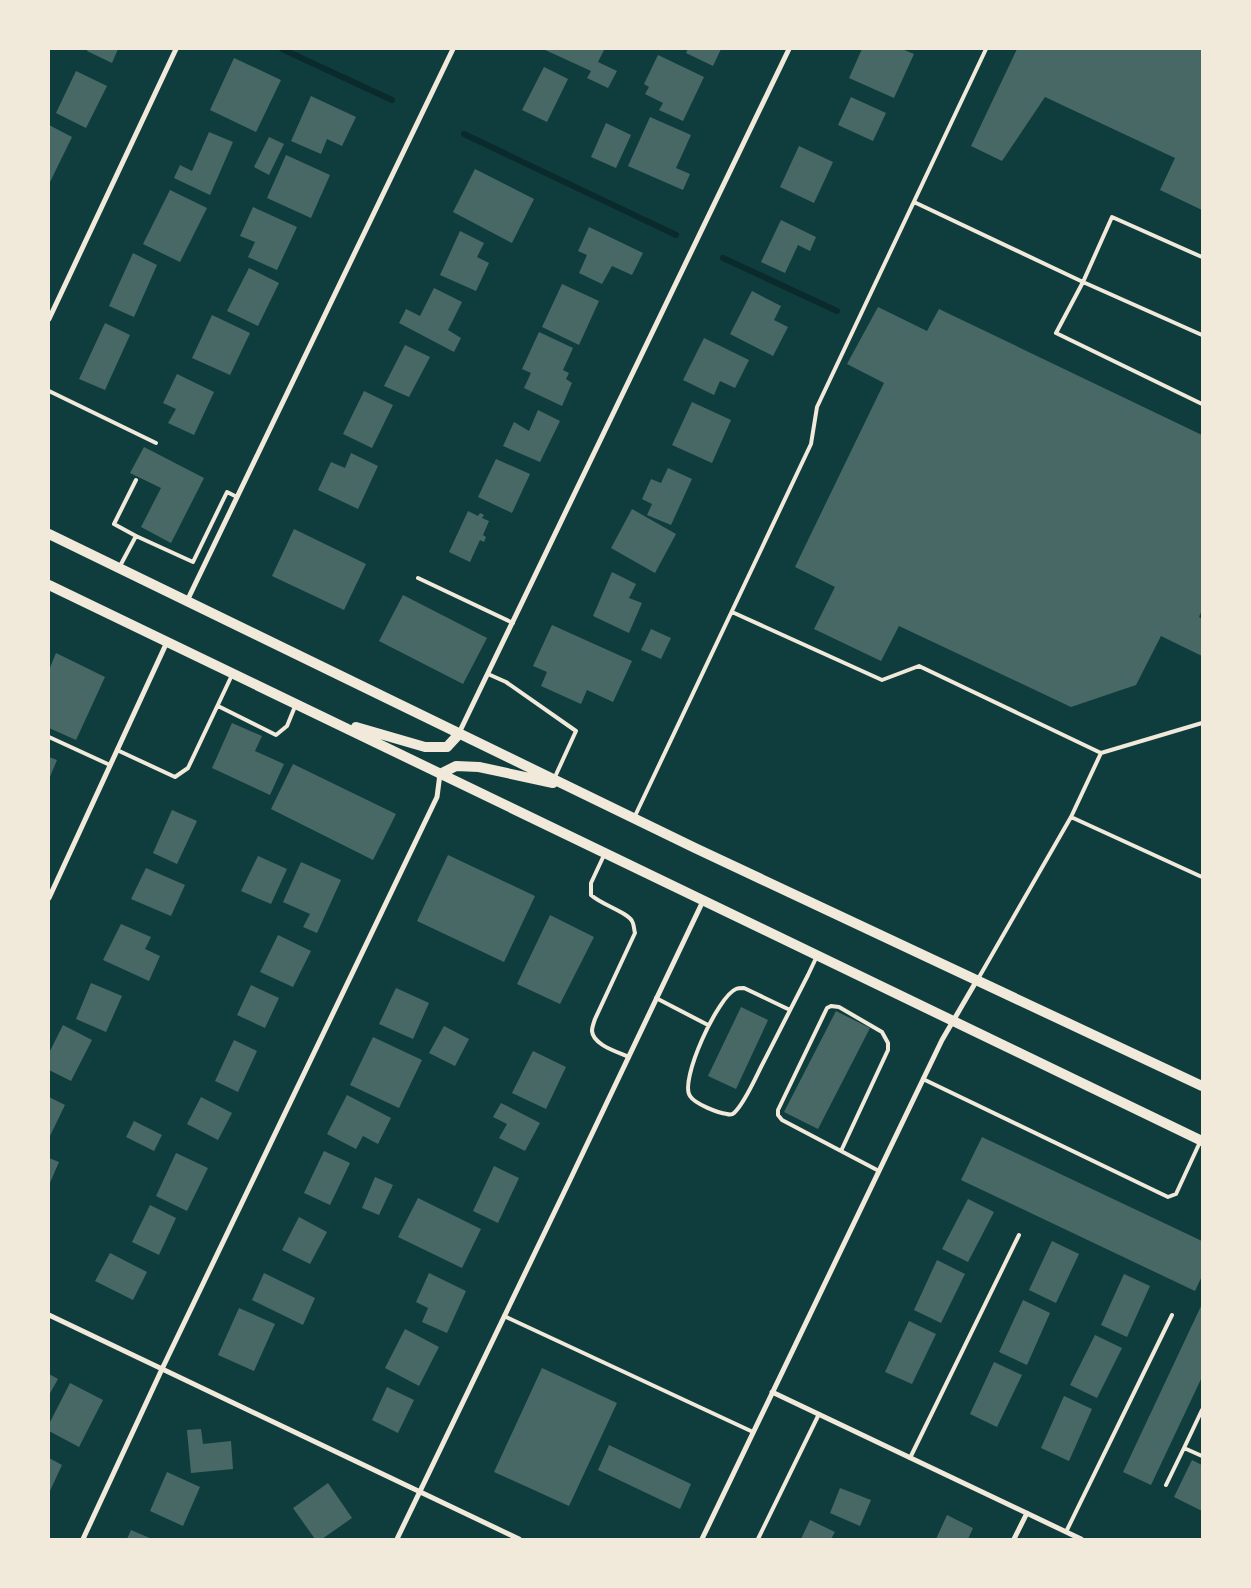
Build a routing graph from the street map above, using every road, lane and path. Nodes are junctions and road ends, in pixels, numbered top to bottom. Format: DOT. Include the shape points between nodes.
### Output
graph roads {
  1 [pos="176,49"];
  2 [pos="453,49"];
  3 [pos="788,49"];
  4 [pos="986,49"];
  5 [pos="914,202"];
  6 [pos="1202,257"];
  7 [pos="1083,282"];
  8 [pos="49,319"];
  9 [pos="1202,335"];
  10 [pos="49,391"];
  11 [pos="1202,404"];
  12 [pos="156,443"];
  13 [pos="136,480"];
  14 [pos="237,497"];
  15 [pos="49,534"];
  16 [pos="136,536"];
  17 [pos="49,540"];
  18 [pos="75,547"];
  19 [pos="119,568"];
  20 [pos="418,578"];
  21 [pos="50,589"];
  22 [pos="186,601"];
  23 [pos="732,612"];
  24 [pos="513,622"];
  25 [pos="167,641"];
  26 [pos="233,672"];
  27 [pos="488,674"];
  28 [pos="297,704"];
  29 [pos="218,706"];
  30 [pos="329,719"];
  31 [pos="1202,723"];
  32 [pos="459,734"];
  33 [pos="49,737"];
  34 [pos="117,750"];
  35 [pos="1101,753"];
  36 [pos="110,764"];
  37 [pos="440,774"];
  38 [pos="553,779"];
  39 [pos="571,788"];
  40 [pos="1071,817"];
  41 [pos="634,818"];
  42 [pos="605,853"];
  43 [pos="1202,877"];
  44 [pos="49,898"];
  45 [pos="702,901"];
  46 [pos="818,956"];
  47 [pos="977,980"];
  48 [pos="656,998"];
  49 [pos="790,1010"];
  50 [pos="953,1021"];
  51 [pos="708,1024"];
  52 [pos="629,1057"];
  53 [pos="923,1080"];
  54 [pos="1202,1086"];
  55 [pos="1202,1140"];
  56 [pos="841,1151"];
  57 [pos="879,1170"];
  58 [pos="1019,1236"];
  59 [pos="49,1315"];
  60 [pos="1172,1315"];
  61 [pos="504,1316"];
  62 [pos="162,1369"];
  63 [pos="772,1392"];
  64 [pos="1202,1410"];
  65 [pos="819,1414"];
  66 [pos="753,1432"];
  67 [pos="1184,1448"];
  68 [pos="1202,1456"];
  69 [pos="910,1458"];
  70 [pos="1166,1484"];
  71 [pos="419,1491"];
  72 [pos="1027,1513"];
  73 [pos="1066,1532"];
  74 [pos="82,1539"];
  75 [pos="397,1539"];
  76 [pos="519,1539"];
  77 [pos="702,1539"];
  78 [pos="758,1539"];
  79 [pos="1014,1539"];
  80 [pos="1082,1539"];
  1 -- 8 [label="street"];
  2 -- 14 [label="street"];
  3 -- 24 [label="street"];
  4 -- 5 [label="lane"];
  5 -- 7 [label="lane"];
  5 -- 23 [label="lane" via="817,406 811,444"];
  6 -- 7 [label="lane" via="1112,217"];
  7 -- 9 [label="lane"];
  7 -- 11 [label="lane" via="1056,332"];
  10 -- 12 [label="lane"];
  13 -- 16 [label="lane" via="114,524"];
  14 -- 16 [label="lane" via="227,492 193,562"];
  14 -- 22 [label="street"];
  15 -- 18 [label="main road"];
  16 -- 19 [label="lane"];
  17 -- 18 [label="main road"];
  18 -- 19 [label="main road"];
  19 -- 22 [label="main road"];
  20 -- 24 [label="lane"];
  21 -- 25 [label="main road"];
  22 -- 32 [label="main road"];
  23 -- 35 [label="lane" via="882,680 919,666"];
  23 -- 41 [label="lane"];
  24 -- 27 [label="street"];
  25 -- 26 [label="main road"];
  25 -- 34 [label="street"];
  26 -- 28 [label="main road"];
  26 -- 29 [label="lane"];
  27 -- 32 [label="street"];
  27 -- 38 [label="lane" via="506,682 576,731"];
  28 -- 29 [label="lane" via="287,726 276,735"];
  28 -- 30 [label="main road"];
  29 -- 34 [label="lane" via="188,768 174,777"];
  30 -- 32 [label="main road" via="425,747 447,747"];
  30 -- 37 [label="main road"];
  31 -- 35 [label="lane"];
  32 -- 38 [label="main road"];
  33 -- 36 [label="lane"];
  34 -- 36 [label="street"];
  35 -- 40 [label="lane"];
  36 -- 44 [label="street"];
  37 -- 39 [label="main road" via="456,766 479,767"];
  37 -- 42 [label="main road"];
  37 -- 62 [label="street" via="437,797"];
  38 -- 39 [label="main road"];
  39 -- 41 [label="main road"];
  40 -- 43 [label="lane"];
  40 -- 47 [label="lane"];
  41 -- 47 [label="main road"];
  42 -- 45 [label="main road"];
  42 -- 52 [label="lane" via="591,883 591,895 626,915 633,922 635,933 592,1030 601,1044"];
  45 -- 46 [label="main road"];
  45 -- 48 [label="street"];
  46 -- 49 [label="lane"];
  46 -- 50 [label="main road"];
  47 -- 50 [label="street"];
  47 -- 54 [label="main road"];
  48 -- 51 [label="lane"];
  48 -- 52 [label="street"];
  49 -- 51 [label="lane" via="744,988 737,988"];
  49 -- 51 [label="lane" via="750,1089 730,1115 700,1104 690,1097 687,1090 691,1069"];
  50 -- 53 [label="street"];
  50 -- 55 [label="main road"];
  52 -- 61 [label="street"];
  53 -- 55 [label="lane" via="1168,1197 1176,1194"];
  53 -- 57 [label="street"];
  56 -- 56 [label="lane" via="888,1050 888,1043 882,1032 832,1006 827,1008 778,1115"];
  56 -- 57 [label="lane"];
  57 -- 63 [label="street"];
  58 -- 69 [label="lane"];
  59 -- 62 [label="street"];
  60 -- 73 [label="lane"];
  61 -- 66 [label="lane"];
  61 -- 71 [label="street"];
  62 -- 71 [label="street"];
  62 -- 74 [label="street"];
  63 -- 65 [label="street"];
  63 -- 66 [label="street"];
  64 -- 67 [label="lane"];
  65 -- 69 [label="street"];
  65 -- 78 [label="lane"];
  66 -- 77 [label="street"];
  67 -- 68 [label="lane"];
  67 -- 70 [label="lane"];
  69 -- 72 [label="street"];
  71 -- 75 [label="street"];
  71 -- 76 [label="street"];
  72 -- 73 [label="street"];
  72 -- 79 [label="street"];
  73 -- 80 [label="street"];
}
